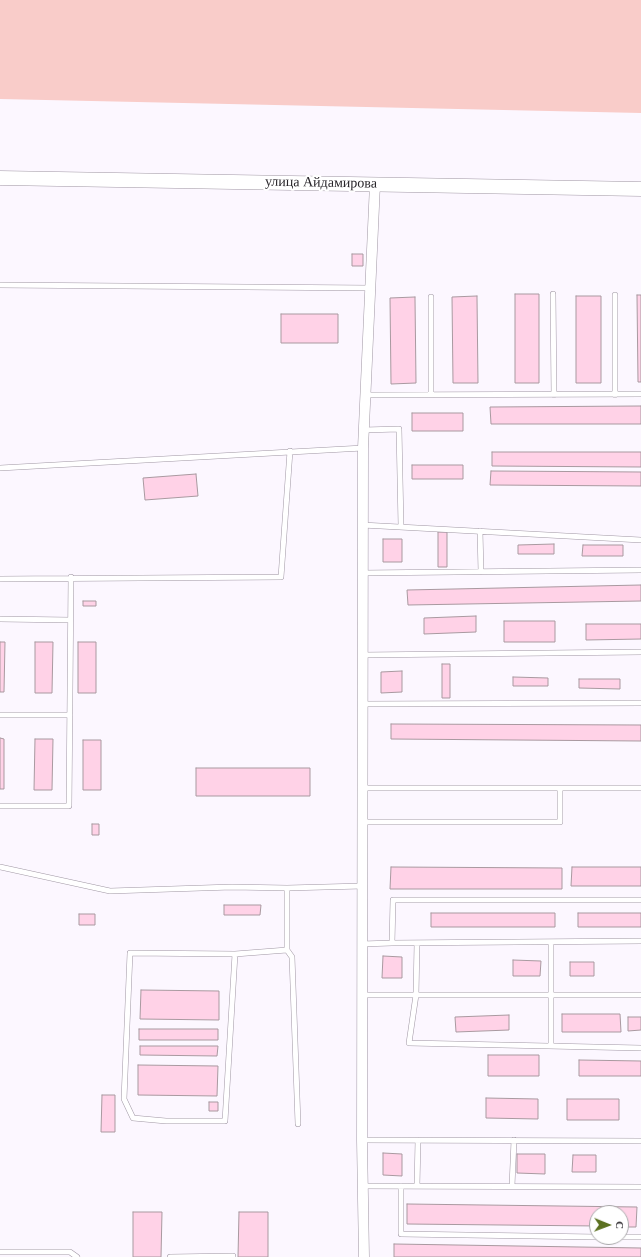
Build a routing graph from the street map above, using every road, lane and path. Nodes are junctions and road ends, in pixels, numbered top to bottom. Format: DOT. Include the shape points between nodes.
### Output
graph roads {
  1 [pos="0,178"];
  2 [pos="375,184"];
  3 [pos="641,189"];
  4 [pos="0,285"];
  5 [pos="370,288"];
  6 [pos="553,294"];
  7 [pos="615,295"];
  8 [pos="431,297"];
  9 [pos="641,394"];
  10 [pos="365,395"];
  11 [pos="431,395"];
  12 [pos="554,395"];
  13 [pos="615,395"];
  14 [pos="364,430"];
  15 [pos="363,448"];
  16 [pos="290,451"];
  17 [pos="0,468"];
  18 [pos="362,525"];
  19 [pos="401,526"];
  20 [pos="480,531"];
  21 [pos="641,540"];
  22 [pos="641,570"];
  23 [pos="481,572"];
  24 [pos="362,573"];
  25 [pos="71,577"];
  26 [pos="0,578"];
  27 [pos="0,619"];
  28 [pos="70,620"];
  29 [pos="641,652"];
  30 [pos="362,655"];
  31 [pos="641,703"];
  32 [pos="362,704"];
  33 [pos="0,715"];
  34 [pos="70,715"];
  35 [pos="362,788"];
  36 [pos="560,788"];
  37 [pos="641,788"];
  38 [pos="0,806"];
  39 [pos="362,822"];
  40 [pos="0,867"];
  41 [pos="362,886"];
  42 [pos="287,888"];
  43 [pos="641,900"];
  44 [pos="641,941"];
  45 [pos="551,942"];
  46 [pos="392,943"];
  47 [pos="417,943"];
  48 [pos="362,944"];
  49 [pos="287,950"];
  50 [pos="235,954"];
  51 [pos="362,995"];
  52 [pos="416,995"];
  53 [pos="551,995"];
  54 [pos="641,995"];
  55 [pos="551,1046"];
  56 [pos="641,1048"];
  57 [pos="298,1124"];
  58 [pos="362,1140"];
  59 [pos="418,1140"];
  60 [pos="514,1140"];
  61 [pos="641,1141"];
  62 [pos="362,1186"];
  63 [pos="401,1186"];
  64 [pos="417,1186"];
  65 [pos="512,1186"];
  66 [pos="641,1187"];
  67 [pos="589,1237"];
  68 [pos="629,1237"];
  69 [pos="641,1237"];
  70 [pos="0,1252"];
  71 [pos="39,1255"];
  72 [pos="233,1256"];
  73 [pos="77,1257"];
  74 [pos="170,1257"];
  75 [pos="200,1257"];
  76 [pos="364,1257"];
  1 -- 2 [label="main road, улица Айдамирова"];
  2 -- 3 [label="main road, улица Айдамирова"];
  2 -- 5 [label="street"];
  4 -- 5 [label="lane"];
  5 -- 10 [label="street"];
  6 -- 12 [label="lane"];
  7 -- 13 [label="lane"];
  8 -- 11 [label="lane"];
  9 -- 13 [label="lane"];
  10 -- 11 [label="lane"];
  10 -- 14 [label="street"];
  11 -- 12 [label="lane"];
  12 -- 13 [label="lane"];
  14 -- 15 [label="street"];
  14 -- 19 [label="lane" via="399,429"];
  15 -- 16 [label="lane"];
  15 -- 18 [label="street"];
  16 -- 17 [label="lane"];
  16 -- 25 [label="lane" via="281,577"];
  18 -- 19 [label="lane"];
  18 -- 24 [label="street"];
  19 -- 20 [label="lane"];
  20 -- 21 [label="lane"];
  20 -- 23 [label="lane"];
  22 -- 23 [label="lane"];
  23 -- 24 [label="lane"];
  24 -- 30 [label="street"];
  25 -- 26 [label="lane"];
  25 -- 28 [label="lane"];
  27 -- 28 [label="lane"];
  28 -- 34 [label="lane"];
  29 -- 30 [label="lane"];
  30 -- 32 [label="street"];
  31 -- 32 [label="lane"];
  32 -- 35 [label="street"];
  33 -- 34 [label="lane"];
  34 -- 38 [label="lane" via="69,806"];
  35 -- 36 [label="lane"];
  35 -- 39 [label="street"];
  36 -- 37 [label="lane"];
  36 -- 39 [label="lane" via="560,822"];
  39 -- 41 [label="street"];
  40 -- 42 [label="lane" via="110,891"];
  41 -- 42 [label="lane"];
  41 -- 48 [label="street"];
  42 -- 49 [label="lane"];
  43 -- 46 [label="lane" via="393,900"];
  44 -- 45 [label="lane"];
  45 -- 47 [label="lane"];
  45 -- 53 [label="lane"];
  46 -- 47 [label="lane"];
  46 -- 48 [label="lane"];
  47 -- 52 [label="lane"];
  48 -- 51 [label="street"];
  49 -- 50 [label="lane"];
  49 -- 57 [label="lane" via="292,957"];
  50 -- 50 [label="lane" via="225,1121 133,1118 124,1099 130,953"];
  51 -- 52 [label="lane"];
  51 -- 58 [label="street"];
  52 -- 53 [label="lane"];
  52 -- 55 [label="lane" via="408,1043"];
  53 -- 54 [label="lane"];
  53 -- 55 [label="lane"];
  55 -- 56 [label="lane"];
  58 -- 59 [label="lane"];
  58 -- 62 [label="street"];
  59 -- 60 [label="lane"];
  59 -- 64 [label="lane"];
  60 -- 61 [label="lane"];
  60 -- 65 [label="lane"];
  62 -- 63 [label="lane"];
  62 -- 76 [label="street"];
  63 -- 64 [label="lane"];
  63 -- 67 [label="lane" via="401,1234"];
  64 -- 65 [label="lane"];
  65 -- 66 [label="lane"];
  68 -- 69 [label="lane"];
  70 -- 71 [label="lane"];
  71 -- 73 [label="lane" via="70,1252"];
  72 -- 75 [label="lane"];
  74 -- 75 [label="lane"];
}
